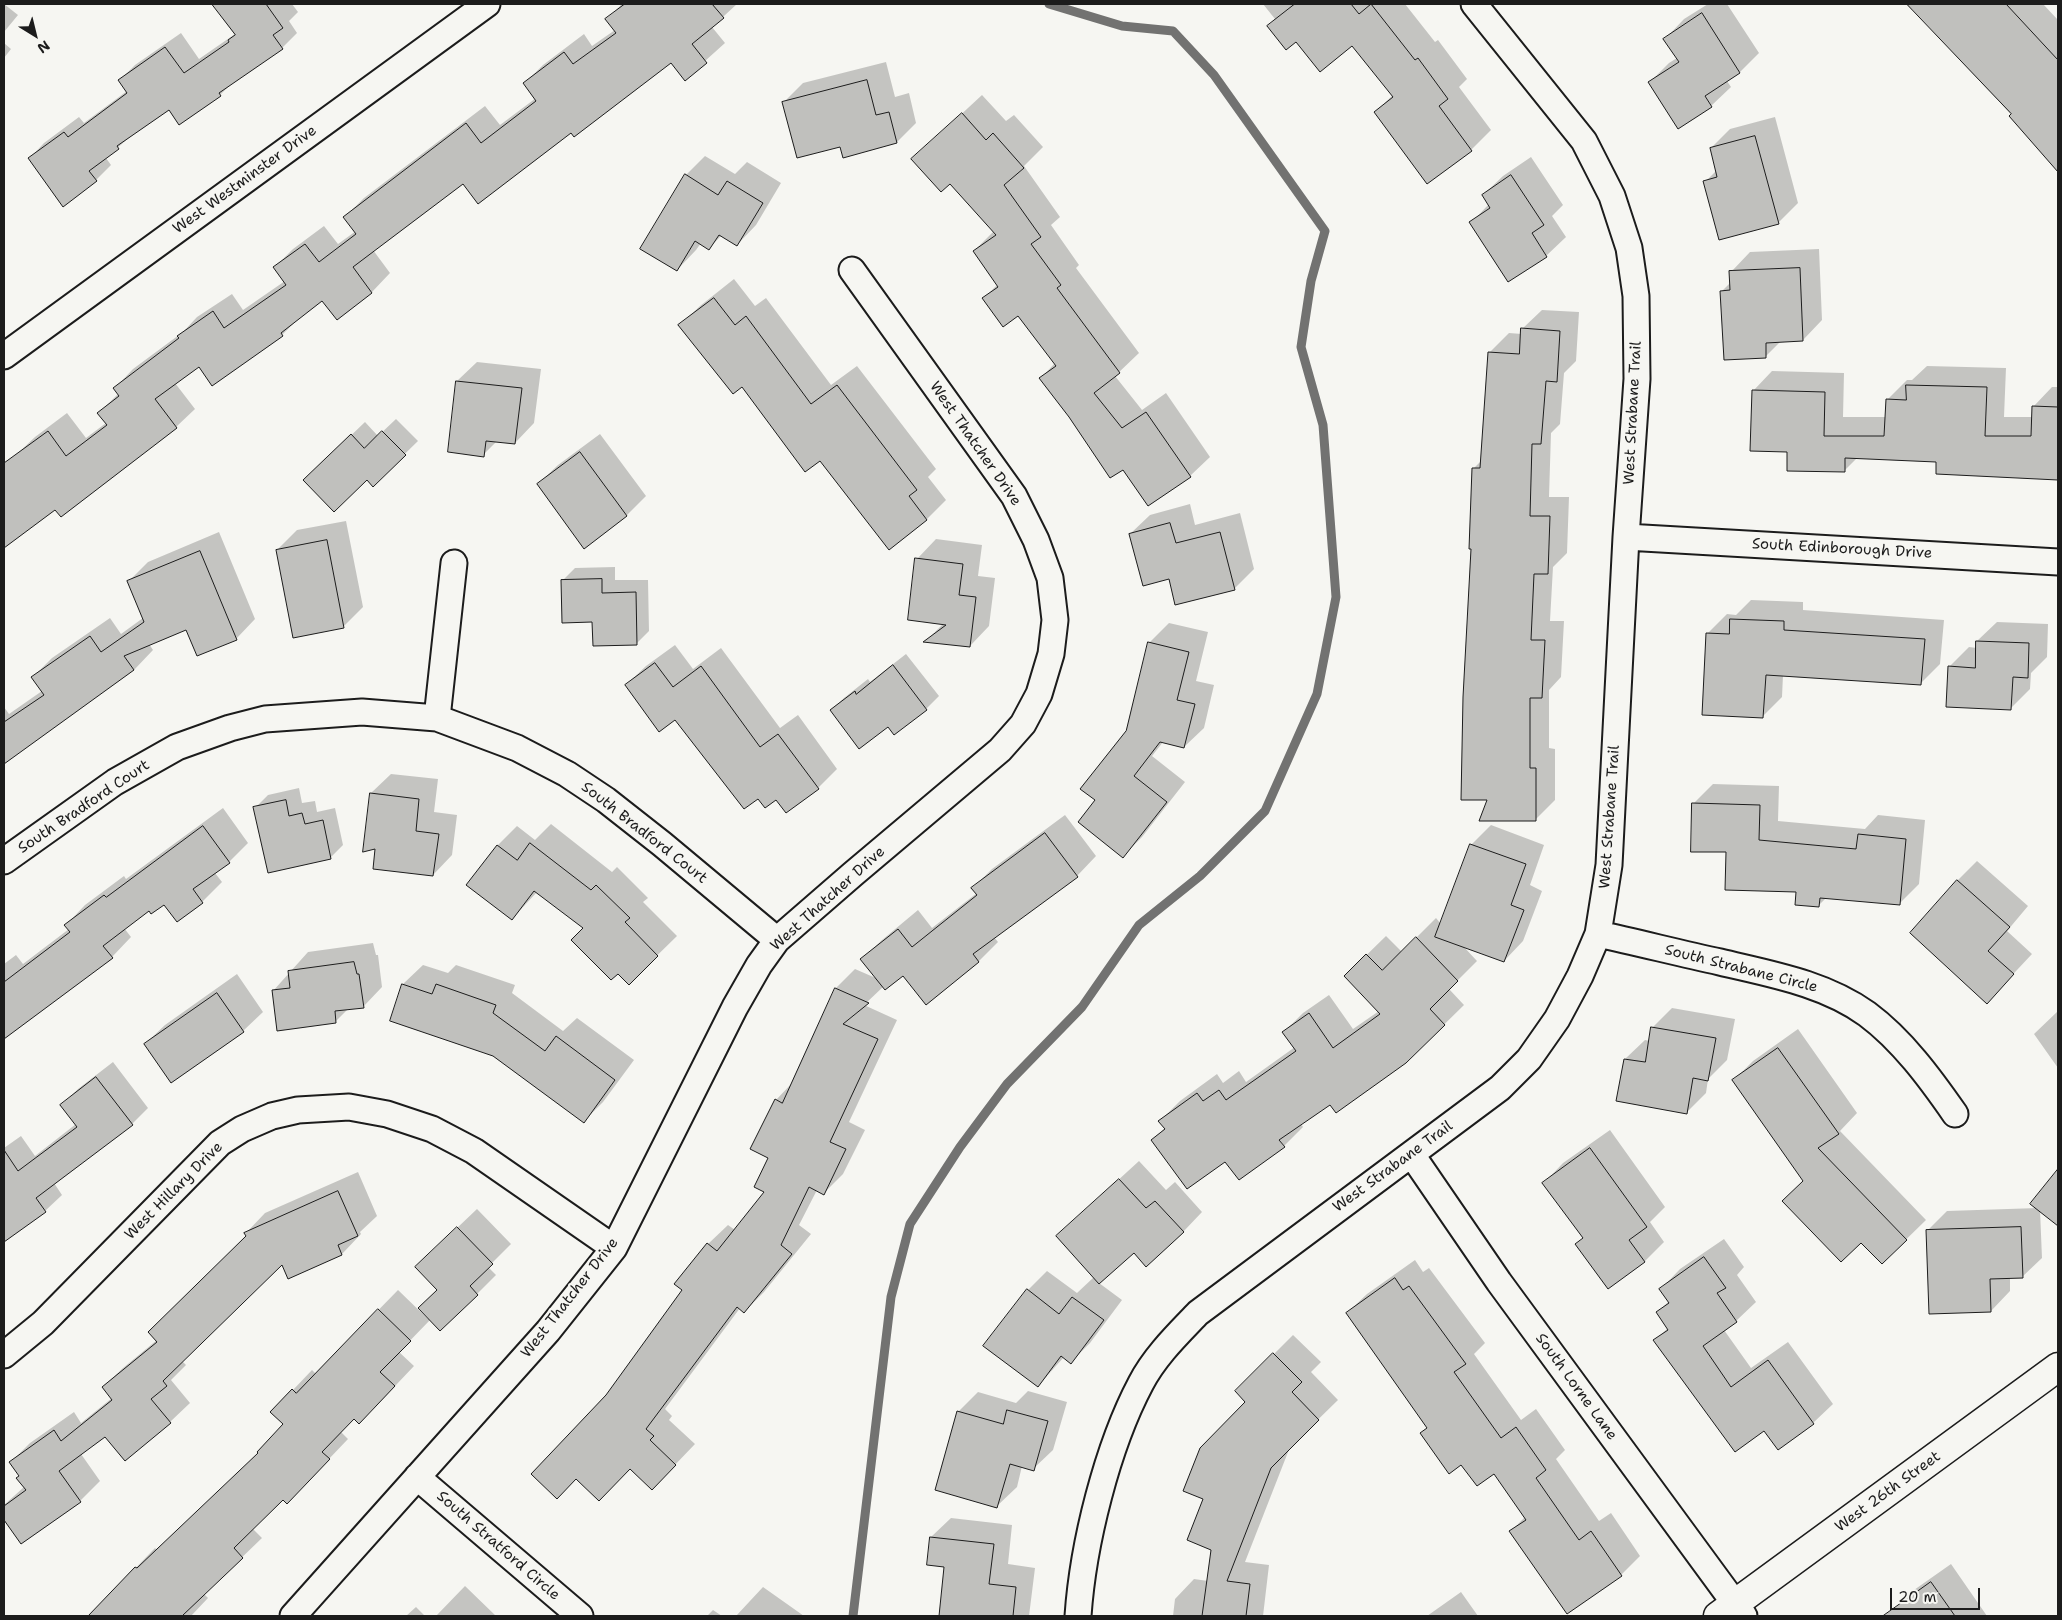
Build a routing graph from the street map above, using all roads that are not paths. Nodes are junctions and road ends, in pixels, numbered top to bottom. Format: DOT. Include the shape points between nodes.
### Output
graph roads {
  1 [pos="487,4"];
  2 [pos="1474,4"];
  3 [pos="852,270"];
  4 [pos="4,356"];
  5 [pos="1626,537"];
  6 [pos="2058,562"];
  7 [pos="454,563"];
  8 [pos="437,718"];
  9 [pos="4,861"];
  10 [pos="1598,934"];
  11 [pos="777,940"];
  12 [pos="1955,1114"];
  13 [pos="1412,1155"];
  14 [pos="614,1248"];
  15 [pos="4,1356"];
  16 [pos="2058,1367"];
  17 [pos="417,1477"];
  18 [pos="1732,1612"];
  19 [pos="293,1616"];
  20 [pos="580,1616"];
  21 [pos="1078,1616"];
  1 -- 4 [label="street, West Westminster Drive"];
  2 -- 5 [label="street, West Strabane Trail" via="1584,140 1612,196 1629,248 1636,296 1637,379"];
  3 -- 11 [label="street, West Thatcher Drive" via="1014,496 1050,578 1056,620 1051,654 1039,694 1022,724 1000,750"];
  5 -- 6 [label="street, South Edinborough Drive"];
  5 -- 10 [label="street, West Strabane Trail" via="1609,865"];
  7 -- 8 [label="street"];
  8 -- 9 [label="street, South Bradford Court" via="362,712 265,719 230,728 177,746 115,782"];
  8 -- 11 [label="street, South Bradford Court" via="517,748 567,774 662,844"];
  10 -- 12 [label="street, South Strabane Circle" via="1747,968 1813,986 1846,1001 1868,1015 1902,1045"];
  10 -- 13 [label="street, West Strabane Trail" via="1557,1019 1529,1059 1500,1088"];
  11 -- 14 [label="street, West Thatcher Drive" via="735,1007"];
  13 -- 18 [label="street, South Lorne Lane"];
  13 -- 21 [label="street, West Strabane Trail" via="1198,1313 1165,1348 1142,1382 1118,1432 1094,1518"];
  14 -- 15 [label="street, West Hillary Drive" via="474,1151 432,1129 387,1114 349,1107 298,1110 265,1119 220,1143 43,1323"];
  14 -- 17 [label="street, West Thatcher Drive" via="548,1331"];
  16 -- 18 [label="main road, West 26th Street"];
  17 -- 19 [label="street, West Thatcher Drive"];
  17 -- 20 [label="street, South Stratford Circle"];
}
